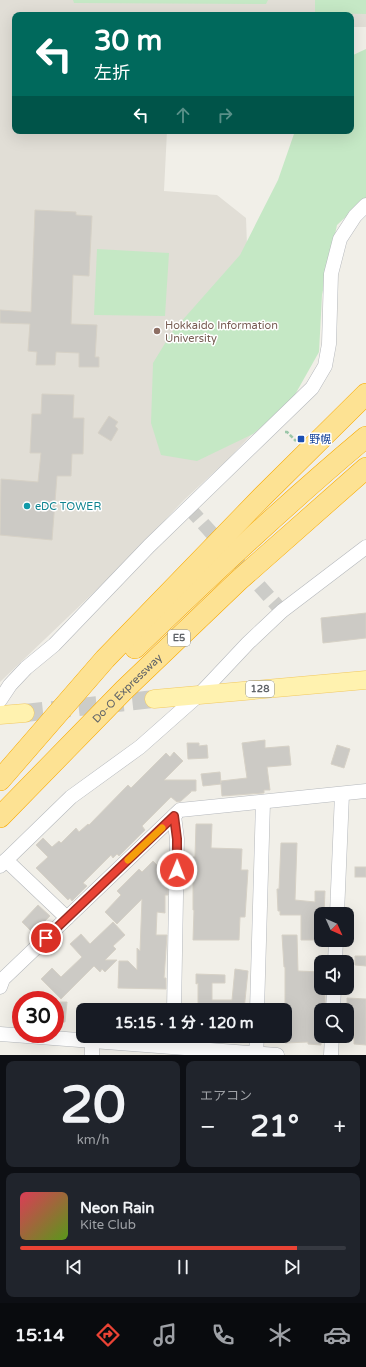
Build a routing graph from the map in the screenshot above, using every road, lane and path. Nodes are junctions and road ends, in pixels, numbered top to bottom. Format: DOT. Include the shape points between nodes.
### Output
graph roads {
  1 [pos="366,205"];
  2 [pos="366,394"];
  3 [pos="366,437"];
  4 [pos="366,468"];
  5 [pos="366,487"];
  6 [pos="366,547"];
  7 [pos="238,581"];
  8 [pos="366,680"];
  9 [pos="201,693"];
  10 [pos="154,698"];
  11 [pos="0,700"];
  12 [pos="25,712"];
  13 [pos="0,715"];
  14 [pos="0,780"];
  15 [pos="0,786"];
  16 [pos="366,791"];
  17 [pos="342,794"];
  18 [pos="263,802"];
  19 [pos="174,816"];
  20 [pos="0,817"];
  21 [pos="3,863"];
  22 [pos="337,907"];
  23 [pos="67,918"];
  24 [pos="0,987"];
  25 [pos="174,1003"];
  26 [pos="257,1003"];
  27 [pos="0,1034"];
  28 [pos="256,1043"];
  29 [pos="332,1043"];
  30 [pos="173,1046"];
  31 [pos="92,1048"];
  32 [pos="256,1054"];
  33 [pos="277,1055"];
  34 [pos="331,1055"];
  1 -- 11 [label="street" via="354,216 340,240 331,274 329,344 325,366 312,388 149,546 54,645 26,668"];
  2 -- 14 [label="highway" via="105,659"];
  3 -- 15 [label="highway, Do-O Expressway / E5" via="198,587 114,668"];
  4 -- 7 [label="highway, Do-O Expressway / E5"];
  5 -- 7 [label="highway"];
  6 -- 9 [label="street" via="282,611"];
  7 -- 20 [label="highway, Do-O Expressway / E5" via="124,690"];
  8 -- 9 [label="main road, 128"];
  9 -- 10 [label="main road, 128"];
  9 -- 21 [label="street" via="140,747 71,797"];
  12 -- 13 [label="main road"];
  16 -- 17 [label="street"];
  17 -- 18 [label="street"];
  17 -- 22 [label="street"];
  18 -- 19 [label="street" via="180,810"];
  18 -- 26 [label="street"];
  19 -- 23 [label="street"];
  19 -- 25 [label="street" via="177,839"];
  21 -- 23 [label="street"];
  23 -- 24 [label="street" via="4,979"];
  27 -- 31 [label="street"];
  28 -- 32 [label="street"];
  29 -- 34 [label="street"];
  30 -- 31 [label="street"];
  30 -- 32 [label="street"];
  32 -- 33 [label="street"];
}
